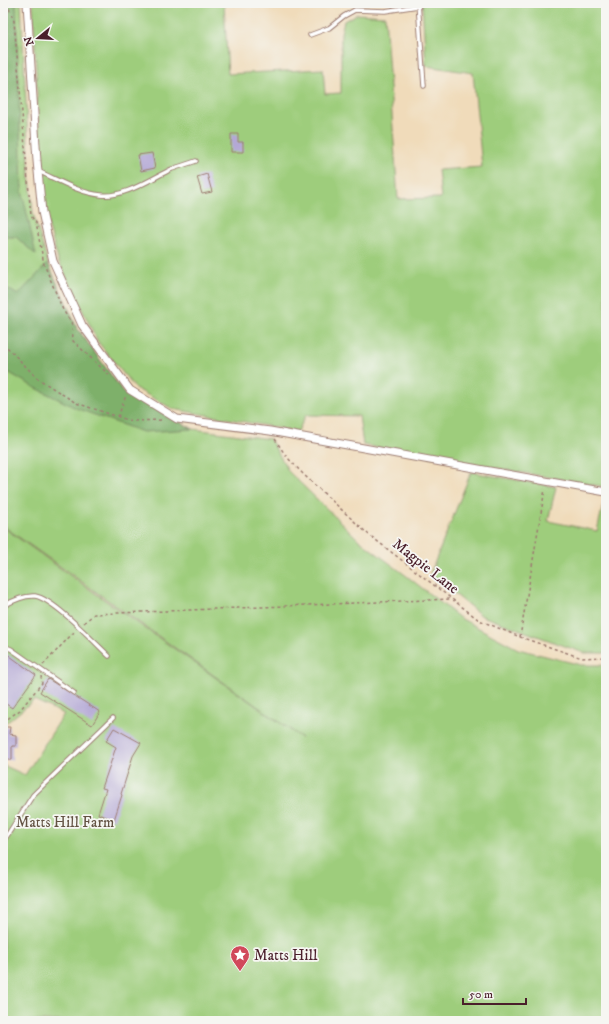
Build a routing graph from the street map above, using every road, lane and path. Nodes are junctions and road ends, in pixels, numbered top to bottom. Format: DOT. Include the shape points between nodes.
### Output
graph roads {
  1 [pos="27,3"];
  2 [pos="418,4"];
  3 [pos="310,35"];
  4 [pos="424,86"];
  5 [pos="196,161"];
  6 [pos="38,171"];
  7 [pos="3,343"];
  8 [pos="178,420"];
  9 [pos="270,431"];
  10 [pos="547,482"];
  11 [pos="606,492"];
  12 [pos="451,599"];
  13 [pos="3,606"];
  14 [pos="79,627"];
  15 [pos="520,637"];
  16 [pos="3,646"];
  17 [pos="109,656"];
  18 [pos="606,657"];
  19 [pos="39,669"];
  20 [pos="74,693"];
  21 [pos="113,718"];
  22 [pos="3,722"];
  23 [pos="3,842"];
  1 -- 6 [label="street"];
  2 -- 3 [label="lane" via="385,11 355,10 329,28"];
  2 -- 4 [label="lane"];
  5 -- 6 [label="lane" via="174,168 130,189 106,195 90,193"];
  6 -- 8 [label="street" via="42,212 53,261 82,326 130,390"];
  7 -- 8 [label="path" via="37,378 76,403 131,421"];
  8 -- 9 [label="street"];
  9 -- 10 [label="street"];
  9 -- 12 [label="path, Magpie Lane" via="286,456 304,475 368,534"];
  10 -- 11 [label="street"];
  10 -- 15 [label="path"];
  12 -- 14 [label="path" via="94,614"];
  12 -- 15 [label="path, Magpie Lane" via="479,620"];
  13 -- 14 [label="lane" via="14,600 34,596 47,600"];
  14 -- 17 [label="lane"];
  14 -- 19 [label="path"];
  15 -- 18 [label="path, Magpie Lane" via="582,658"];
  16 -- 19 [label="lane"];
  19 -- 20 [label="lane"];
  19 -- 22 [label="path" via="42,683 20,710"];
  21 -- 23 [label="lane" via="33,795"];
}
